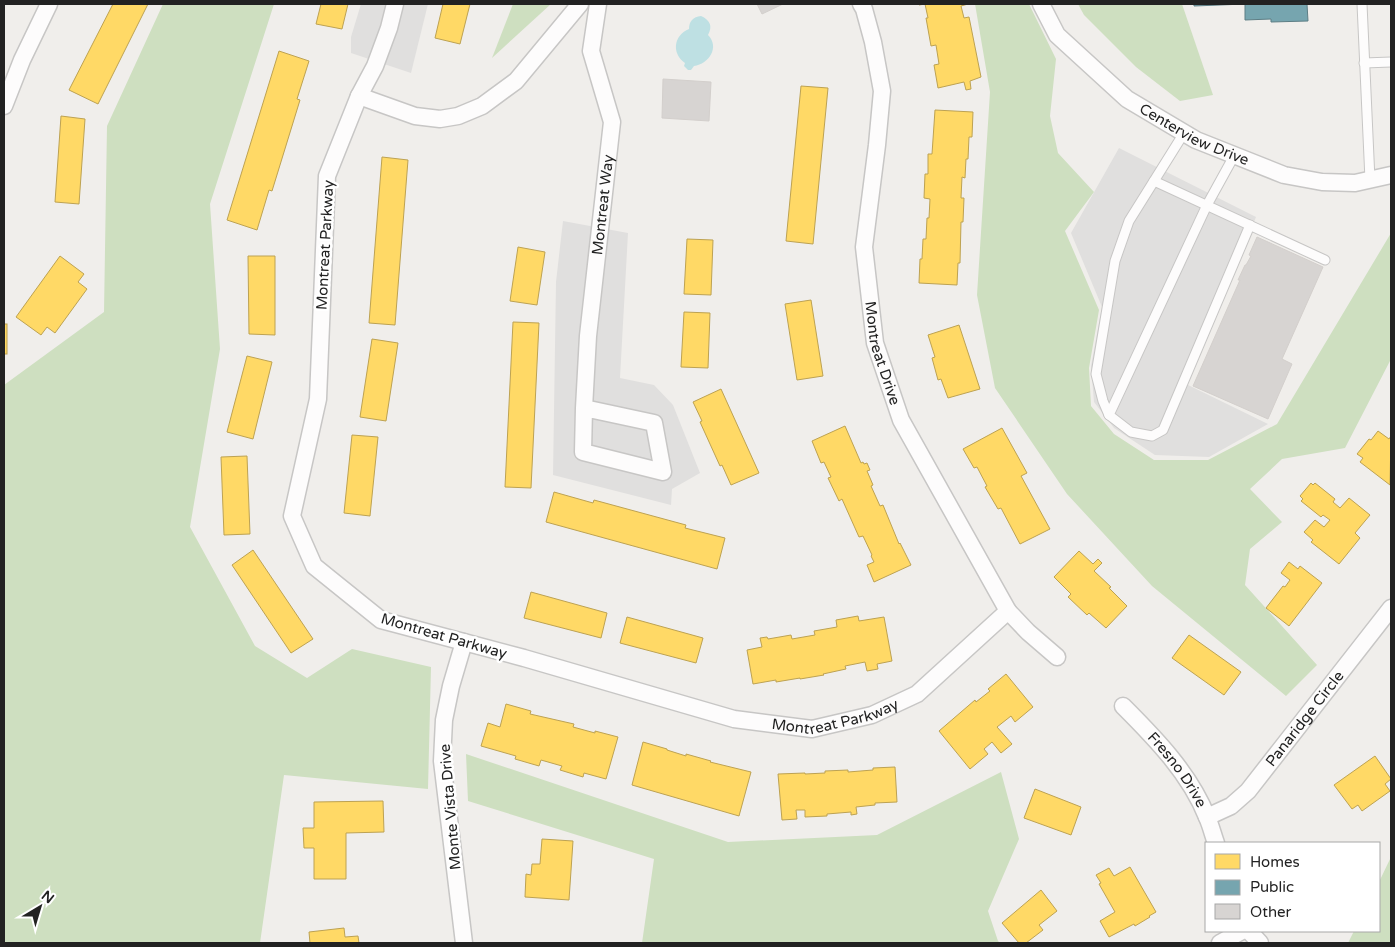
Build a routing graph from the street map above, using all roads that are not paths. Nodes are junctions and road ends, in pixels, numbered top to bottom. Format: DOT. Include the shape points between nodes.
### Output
graph roads {
  1 [pos="49,4"];
  2 [pos="395,4"];
  3 [pos="580,4"];
  4 [pos="598,4"];
  5 [pos="861,4"];
  6 [pos="1041,4"];
  7 [pos="1362,4"];
  8 [pos="1364,62"];
  9 [pos="1391,62"];
  10 [pos="359,96"];
  11 [pos="4,106"];
  12 [pos="1184,133"];
  13 [pos="1234,156"];
  14 [pos="1391,175"];
  15 [pos="1370,180"];
  16 [pos="1154,181"];
  17 [pos="1207,205"];
  18 [pos="1250,225"];
  19 [pos="1325,260"];
  20 [pos="584,408"];
  21 [pos="1109,416"];
  22 [pos="1391,608"];
  23 [pos="1008,611"];
  24 [pos="464,642"];
  25 [pos="1057,657"];
  26 [pos="1123,706"];
  27 [pos="1207,816"];
  28 [pos="1216,842"];
  29 [pos="1240,932"];
  30 [pos="1250,932"];
  31 [pos="464,943"];
  32 [pos="1220,943"];
  33 [pos="1260,943"];
  1 -- 11 [label="street"];
  2 -- 10 [label="street, Montreat Parkway" via="375,66"];
  3 -- 10 [label="street" via="516,81 482,106 458,116 440,119 415,116"];
  4 -- 20 [label="street, Montreat Way" via="591,51 612,122 588,336"];
  5 -- 23 [label="street, Montreat Drive" via="882,91 864,247 875,343 901,420"];
  6 -- 12 [label="street, Centerview Drive" via="1057,35 1127,99"];
  7 -- 8 [label="lane"];
  8 -- 9 [label="lane"];
  8 -- 15 [label="lane"];
  10 -- 24 [label="street, Montreat Parkway" via="327,176 318,399 292,516 314,566 380,620"];
  12 -- 13 [label="street, Centerview Drive"];
  12 -- 16 [label="lane"];
  13 -- 15 [label="street, Centerview Drive" via="1284,175 1322,182"];
  13 -- 17 [label="lane"];
  14 -- 15 [label="street, Centerview Drive"];
  16 -- 17 [label="lane"];
  16 -- 21 [label="lane" via="1129,220 1115,261 1096,374"];
  17 -- 18 [label="lane"];
  17 -- 21 [label="lane"];
  18 -- 19 [label="lane"];
  18 -- 21 [label="lane" via="1163,430 1152,436 1131,432"];
  20 -- 20 [label="street, Montreat Way" via="583,452 663,472 654,422"];
  22 -- 27 [label="street, Panaridge Circle" via="1248,791 1231,806"];
  23 -- 24 [label="street, Montreat Parkway" via="917,694 872,715 812,729 734,719"];
  23 -- 25 [label="street, Montreat Drive"];
  24 -- 31 [label="street, Monte Vista Drive" via="444,720 442,761"];
  26 -- 27 [label="street, Fresno Drive" via="1173,760"];
  27 -- 28 [label="street, Fresno Drive"];
  29 -- 32 [label="street"];
  30 -- 33 [label="street"];
}
